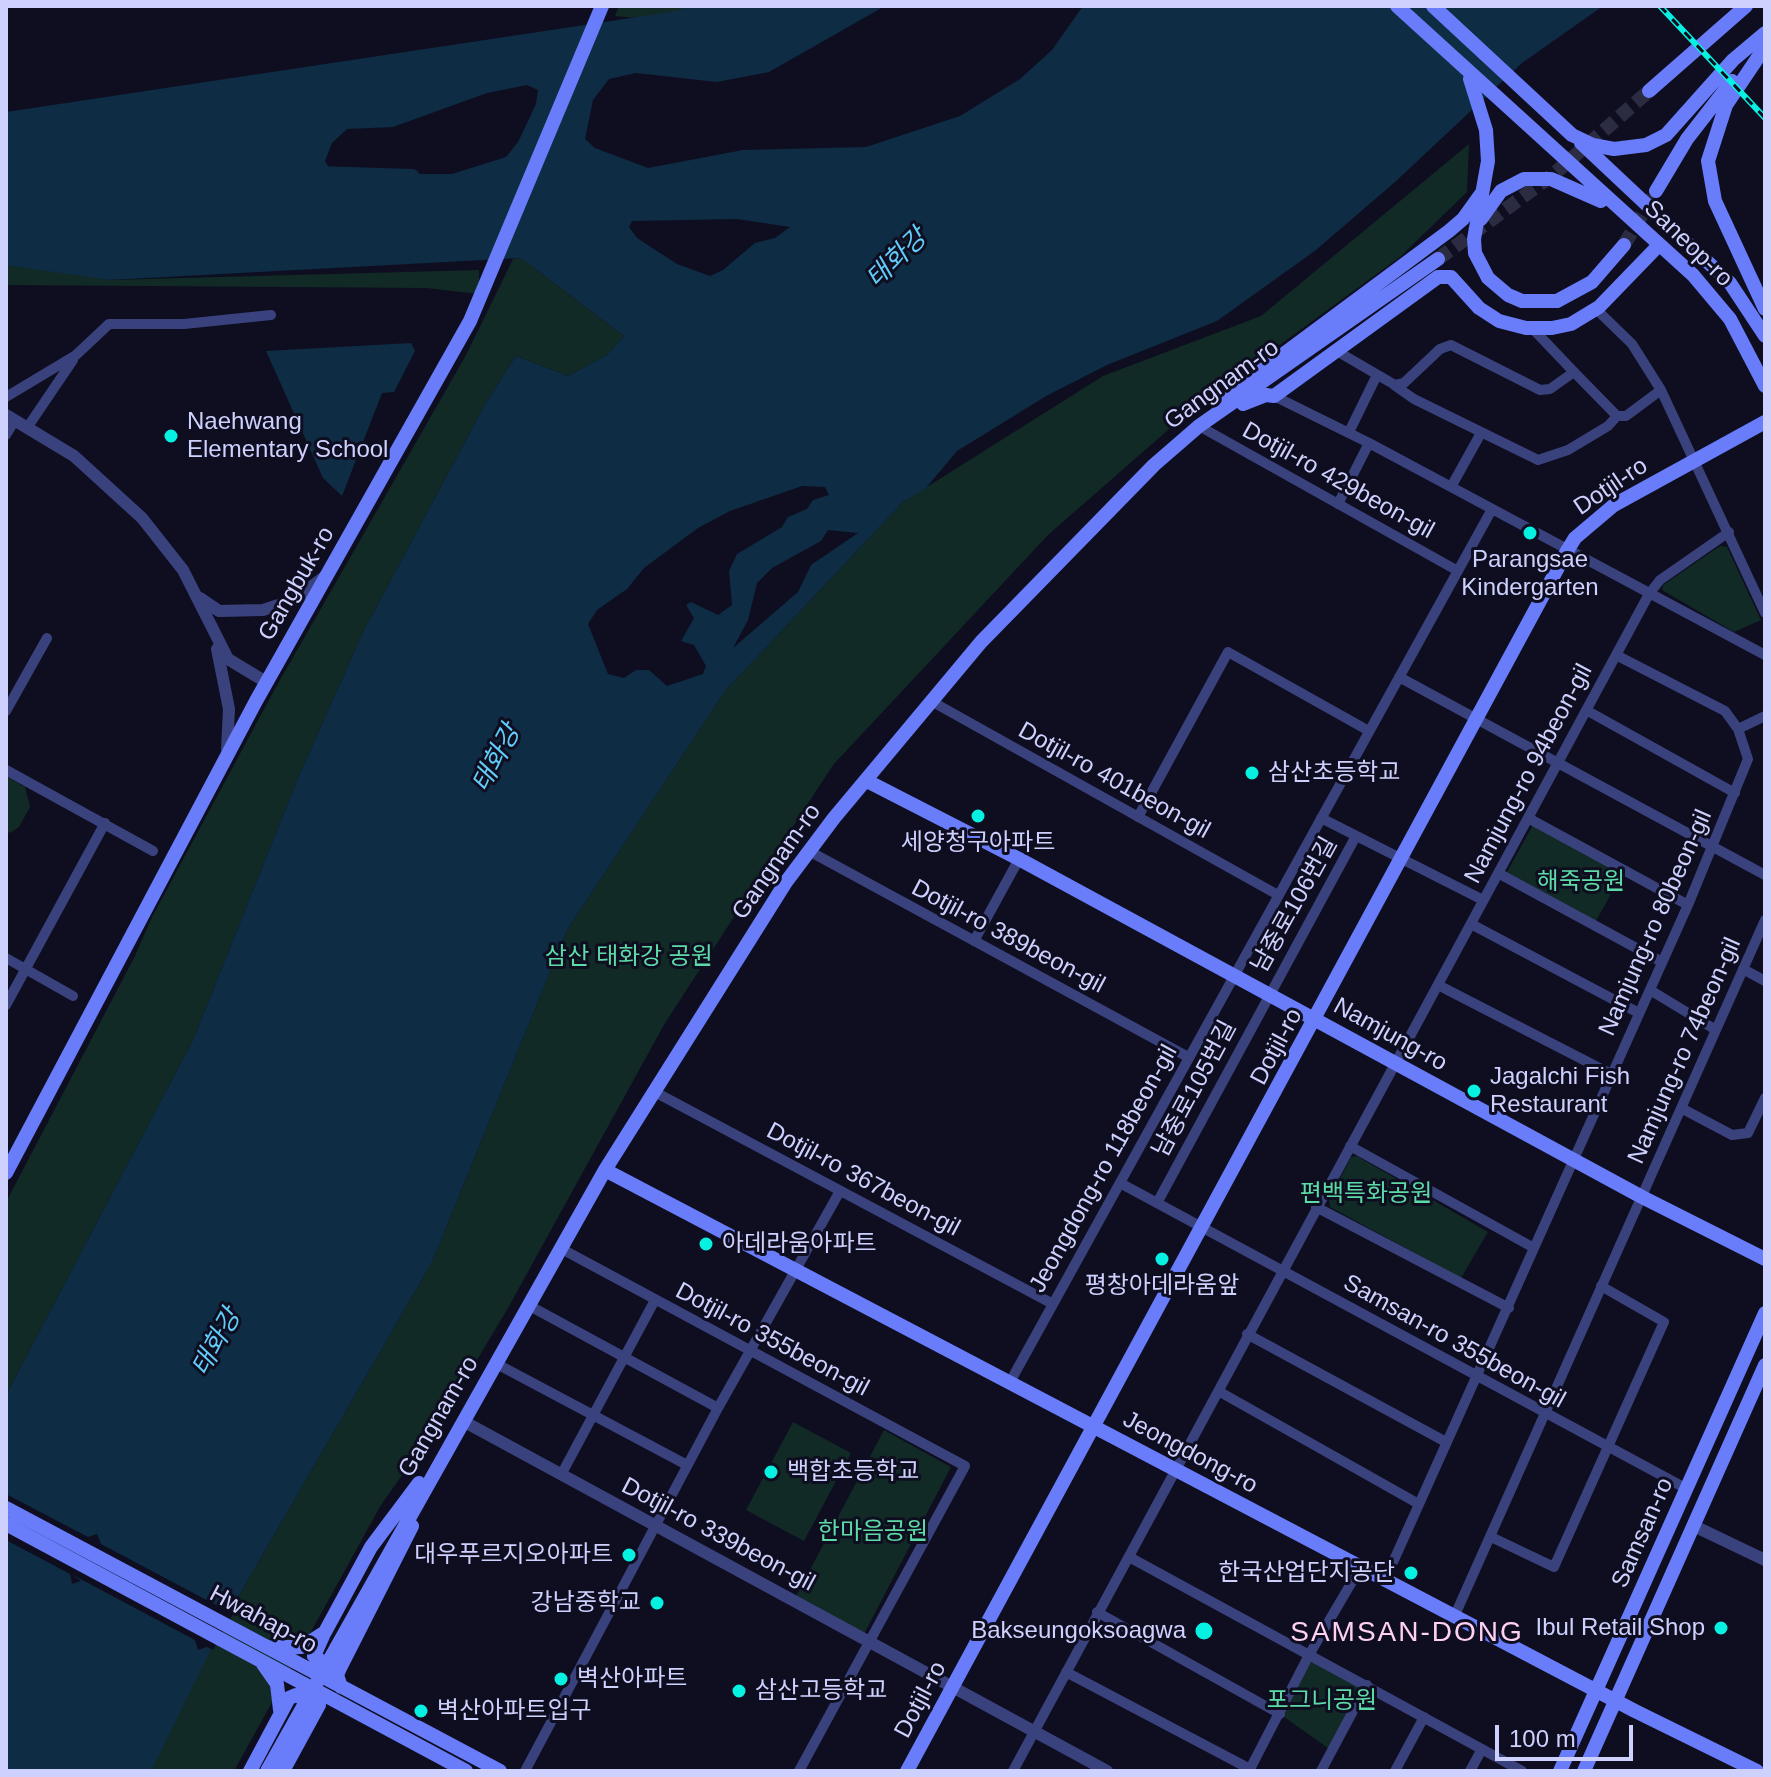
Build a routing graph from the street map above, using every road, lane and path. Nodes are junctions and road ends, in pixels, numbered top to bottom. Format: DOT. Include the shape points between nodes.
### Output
graph roads {
  1 [pos="602,6"];
  2 [pos="1397,6"];
  3 [pos="1433,6"];
  4 [pos="1746,6"];
  5 [pos="1765,33"];
  6 [pos="1765,46"];
  7 [pos="1455,60"];
  8 [pos="1649,91"];
  9 [pos="1572,135"];
  10 [pos="1656,191"];
  11 [pos="1481,194"];
  12 [pos="1629,218"];
  13 [pos="1474,239"];
  14 [pos="1624,245"];
  15 [pos="1659,245"];
  16 [pos="1438,259"];
  17 [pos="1596,309"];
  18 [pos="1765,309"];
  19 [pos="271,315"];
  20 [pos="1532,328"];
  21 [pos="1765,336"];
  22 [pos="1335,350"];
  23 [pos="76,355"];
  24 [pos="1574,372"];
  25 [pos="1377,375"];
  26 [pos="1394,385"];
  27 [pos="1765,386"];
  28 [pos="1661,390"];
  29 [pos="1274,396"];
  30 [pos="6,397"];
  31 [pos="1218,413"];
  32 [pos="1617,416"];
  33 [pos="10,418"];
  34 [pos="1765,422"];
  35 [pos="1199,426"];
  36 [pos="27,428"];
  37 [pos="1349,432"];
  38 [pos="1481,433"];
  39 [pos="6,435"];
  40 [pos="1369,443"];
  41 [pos="1695,459"];
  42 [pos="1154,465"];
  43 [pos="1451,487"];
  44 [pos="1338,504"];
  45 [pos="1491,511"];
  46 [pos="1729,532"];
  47 [pos="1567,551"];
  48 [pos="1458,571"];
  49 [pos="329,572"];
  50 [pos="196,594"];
  51 [pos="1649,594"];
  52 [pos="1765,613"];
  53 [pos="214,634"];
  54 [pos="47,638"];
  55 [pos="1616,655"];
  56 [pos="1765,655"];
  57 [pos="1399,677"];
  58 [pos="266,682"];
  59 [pos="931,701"];
  60 [pos="1586,710"];
  61 [pos="6,711"];
  62 [pos="1476,716"];
  63 [pos="1765,716"];
  64 [pos="1738,729"];
  65 [pos="1369,731"];
  66 [pos="223,762"];
  67 [pos="1558,762"];
  68 [pos="6,770"];
  69 [pos="867,781"];
  70 [pos="1735,793"];
  71 [pos="1138,817"];
  72 [pos="1321,818"];
  73 [pos="1528,818"];
  74 [pos="105,823"];
  75 [pos="1356,836"];
  76 [pos="1713,847"];
  77 [pos="153,851"];
  78 [pos="809,851"];
  79 [pos="1402,858"];
  80 [pos="1019,859"];
  81 [pos="1498,873"];
  82 [pos="1765,875"];
  83 [pos="1278,895"];
  84 [pos="1483,900"];
  85 [pos="1688,905"];
  86 [pos="1765,920"];
  87 [pos="1471,924"];
  88 [pos="974,941"];
  89 [pos="6,958"];
  90 [pos="1662,962"];
  91 [pos="26,969"];
  92 [pos="1743,969"];
  93 [pos="1233,975"];
  94 [pos="1765,981"];
  95 [pos="1438,985"];
  96 [pos="1650,990"];
  97 [pos="1268,994"];
  98 [pos="73,996"];
  99 [pos="6,1005"];
  100 [pos="1637,1012"];
  101 [pos="1316,1019"];
  102 [pos="1716,1030"];
  103 [pos="1188,1057"];
  104 [pos="1395,1063"];
  105 [pos="1611,1074"];
  106 [pos="653,1091"];
  107 [pos="1765,1098"];
  108 [pos="1681,1108"];
  109 [pos="1350,1146"];
  110 [pos="1573,1159"];
  111 [pos="605,1170"];
  112 [pos="6,1173"];
  113 [pos="1120,1183"];
  114 [pos="840,1191"];
  115 [pos="1642,1197"];
  116 [pos="1157,1203"];
  117 [pos="1316,1207"];
  118 [pos="1204,1228"];
  119 [pos="560,1248"];
  120 [pos="1534,1248"];
  121 [pos="1765,1259"];
  122 [pos="797,1271"];
  123 [pos="1282,1271"];
  124 [pos="1601,1286"];
  125 [pos="655,1300"];
  126 [pos="1053,1304"];
  127 [pos="528,1305"];
  128 [pos="1509,1308"];
  129 [pos="1765,1313"];
  130 [pos="1247,1334"];
  131 [pos="751,1351"];
  132 [pos="624,1357"];
  133 [pos="495,1363"];
  134 [pos="1765,1365"];
  135 [pos="1477,1376"];
  136 [pos="1010,1382"];
  137 [pos="1220,1392"];
  138 [pos="718,1408"];
  139 [pos="593,1415"];
  140 [pos="1544,1415"];
  141 [pos="463,1421"];
  142 [pos="1094,1427"];
  143 [pos="1446,1442"];
  144 [pos="1609,1445"];
  145 [pos="437,1464"];
  146 [pos="687,1465"];
  147 [pos="1178,1471"];
  148 [pos="561,1475"];
  149 [pos="1687,1489"];
  150 [pos="1417,1503"];
  151 [pos="6,1508"];
  152 [pos="6,1524"];
  153 [pos="655,1526"];
  154 [pos="1694,1526"];
  155 [pos="1491,1537"];
  156 [pos="1131,1558"];
  157 [pos="1765,1560"];
  158 [pos="1360,1568"];
  159 [pos="1385,1580"];
  160 [pos="1097,1612"];
  161 [pos="1455,1615"];
  162 [pos="325,1632"];
  163 [pos="867,1640"];
  164 [pos="260,1652"];
  165 [pos="1309,1655"];
  166 [pos="340,1668"];
  167 [pos="1066,1672"];
  168 [pos="1367,1685"];
  169 [pos="953,1687"];
  170 [pos="1596,1690"];
  171 [pos="337,1693"];
  172 [pos="1616,1701"];
  173 [pos="315,1711"];
  174 [pos="1280,1714"];
  175 [pos="279,1717"];
  176 [pos="1424,1717"];
  177 [pos="1034,1731"];
  178 [pos="1482,1749"];
  179 [pos="1249,1770"];
  180 [pos="250,1771"];
  181 [pos="267,1771"];
  182 [pos="283,1771"];
  183 [pos="466,1771"];
  184 [pos="500,1771"];
  185 [pos="525,1771"];
  186 [pos="799,1771"];
  187 [pos="907,1771"];
  188 [pos="1013,1771"];
  189 [pos="1107,1771"];
  190 [pos="1321,1771"];
  191 [pos="1395,1771"];
  192 [pos="1470,1771"];
  193 [pos="1522,1771"];
  194 [pos="1560,1771"];
  195 [pos="1584,1771"];
  196 [pos="1757,1771"];
  1 -- 49 [label="main road, Gangbuk-ro" via="486,288"];
  2 -- 7 [label="main road"];
  3 -- 9 [label="main road, Saneop-ro"];
  4 -- 8 [label="main road"];
  5 -- 9 [label="main road" via="1656,141 1614,149"];
  6 -- 10 [label="main road" via="1703,116"];
  6 -- 18 [label="main road" via="1726,105 1708,161 1715,201"];
  7 -- 11 [label="main road" via="1469,77 1483,111 1488,161"];
  7 -- 12 [label="main road, Saneop-ro"];
  9 -- 21 [label="main road, Saneop-ro" via="1723,275"];
  11 -- 13 [label="main road"];
  11 -- 42 [label="main road" via="1449,231 1214,406"];
  12 -- 13 [label="main road" via="1564,183 1524,179 1491,201"];
  12 -- 15 [label="main road, Saneop-ro"];
  13 -- 14 [label="main road" via="1480,266 1497,287 1538,303 1582,289"];
  15 -- 17 [label="main road"];
  15 -- 27 [label="main road, Saneop-ro" via="1730,319"];
  16 -- 31 [label="main road, Gangnam-ro"];
  17 -- 20 [label="main road" via="1571,324"];
  17 -- 28 [label="street" via="1632,344"];
  19 -- 23 [label="street" via="184,324 109,324"];
  20 -- 22 [label="main road" via="1493,318 1451,277 1441,276"];
  20 -- 24 [label="street"];
  22 -- 25 [label="street"];
  22 -- 29 [label="main road"];
  23 -- 30 [label="street"];
  23 -- 36 [label="street"];
  24 -- 26 [label="street" via="1545,391 1451,345 1404,383"];
  24 -- 32 [label="street"];
  25 -- 26 [label="street"];
  25 -- 37 [label="street"];
  26 -- 38 [label="street"];
  28 -- 32 [label="street" via="1626,416"];
  28 -- 41 [label="street"];
  29 -- 31 [label="main road"];
  29 -- 37 [label="street"];
  31 -- 35 [label="main road, Gangnam-ro"];
  32 -- 38 [label="street" via="1543,460"];
  33 -- 36 [label="street"];
  33 -- 39 [label="street"];
  34 -- 41 [label="main road, Dotjil-ro"];
  35 -- 42 [label="main road, Gangnam-ro"];
  35 -- 44 [label="street, Dotjil-ro 429beon-gil"];
  36 -- 50 [label="street" via="74,456 115,490 165,545"];
  37 -- 40 [label="street"];
  38 -- 43 [label="street"];
  40 -- 43 [label="street"];
  40 -- 44 [label="street"];
  41 -- 46 [label="street"];
  41 -- 47 [label="main road, Dotjil-ro" via="1614,505"];
  42 -- 59 [label="main road, Gangnam-ro" via="981,642"];
  43 -- 45 [label="street"];
  44 -- 48 [label="street, Dotjil-ro 429beon-gil"];
  45 -- 47 [label="street"];
  45 -- 48 [label="street, Jeongdong-ro 118beon-gil"];
  46 -- 51 [label="street, Namjung-ro 94beon-gil" via="1660,580"];
  46 -- 52 [label="street"];
  47 -- 51 [label="street"];
  47 -- 62 [label="main road, Dotjil-ro"];
  48 -- 57 [label="street, Jeongdong-ro 118beon-gil"];
  49 -- 50 [label="street" via="294,600 263,610 219,611"];
  49 -- 58 [label="main road, Gangbuk-ro"];
  50 -- 53 [label="street"];
  51 -- 55 [label="street, Namjung-ro 94beon-gil"];
  51 -- 56 [label="street"];
  53 -- 58 [label="street" via="234,665"];
  53 -- 66 [label="street" via="229,709"];
  54 -- 61 [label="street"];
  55 -- 60 [label="street, Namjung-ro 94beon-gil"];
  55 -- 64 [label="street" via="1725,711"];
  57 -- 62 [label="street"];
  57 -- 65 [label="street, Jeongdong-ro 118beon-gil"];
  58 -- 66 [label="main road, Gangbuk-ro"];
  59 -- 69 [label="main road, Gangnam-ro"];
  59 -- 71 [label="street, Dotjil-ro 401beon-gil"];
  60 -- 67 [label="street, Namjung-ro 94beon-gil"];
  60 -- 70 [label="street"];
  62 -- 67 [label="street"];
  62 -- 79 [label="main road, Dotjil-ro"];
  63 -- 64 [label="street"];
  64 -- 70 [label="street, Namjung-ro 80beon-gil" via="1748,759"];
  65 -- 71 [label="street" via="1228,652"];
  65 -- 72 [label="street, Jeongdong-ro 118beon-gil"];
  66 -- 112 [label="main road, Gangbuk-ro"];
  67 -- 73 [label="street, Namjung-ro 94beon-gil"];
  67 -- 76 [label="street"];
  68 -- 74 [label="street"];
  69 -- 78 [label="main road, Gangnam-ro"];
  69 -- 80 [label="main road, Namjung-ro"];
  70 -- 76 [label="street, Namjung-ro 80beon-gil"];
  71 -- 83 [label="street, Dotjil-ro 401beon-gil"];
  72 -- 75 [label="street"];
  72 -- 83 [label="street, Jeongdong-ro 118beon-gil"];
  73 -- 81 [label="street, Namjung-ro 94beon-gil"];
  73 -- 85 [label="street"];
  74 -- 77 [label="street"];
  74 -- 91 [label="street"];
  75 -- 79 [label="street"];
  75 -- 97 [label="street, 남중로106번길"];
  76 -- 82 [label="street"];
  76 -- 85 [label="street, Namjung-ro 80beon-gil"];
  78 -- 88 [label="street, Dotjil-ro 389beon-gil"];
  78 -- 106 [label="main road, Gangnam-ro"];
  79 -- 84 [label="street"];
  79 -- 101 [label="main road, Dotjil-ro"];
  80 -- 88 [label="street"];
  80 -- 93 [label="main road, Namjung-ro"];
  81 -- 84 [label="street, Namjung-ro 94beon-gil"];
  81 -- 90 [label="street"];
  83 -- 93 [label="street, Jeongdong-ro 118beon-gil"];
  84 -- 87 [label="street, Namjung-ro 94beon-gil"];
  85 -- 90 [label="street, Namjung-ro 80beon-gil"];
  86 -- 92 [label="street, Namjung-ro 74beon-gil"];
  87 -- 95 [label="street, Namjung-ro 94beon-gil"];
  87 -- 100 [label="street"];
  88 -- 103 [label="street, Dotjil-ro 389beon-gil"];
  89 -- 91 [label="street"];
  90 -- 96 [label="street, Namjung-ro 80beon-gil"];
  91 -- 98 [label="street"];
  91 -- 99 [label="street"];
  92 -- 94 [label="street"];
  92 -- 102 [label="street, Namjung-ro 74beon-gil"];
  93 -- 97 [label="main road, Namjung-ro"];
  93 -- 103 [label="street, Jeongdong-ro 118beon-gil"];
  95 -- 104 [label="street, Namjung-ro 94beon-gil"];
  95 -- 105 [label="street"];
  96 -- 100 [label="street, Namjung-ro 80beon-gil"];
  96 -- 102 [label="street"];
  97 -- 101 [label="main road, Namjung-ro"];
  97 -- 116 [label="street, 남중로105번길"];
  100 -- 105 [label="street, Namjung-ro 80beon-gil"];
  101 -- 104 [label="main road, Namjung-ro"];
  101 -- 118 [label="main road, Dotjil-ro"];
  102 -- 108 [label="street, Namjung-ro 74beon-gil"];
  103 -- 113 [label="street, Jeongdong-ro 118beon-gil"];
  104 -- 109 [label="street, Namjung-ro 94beon-gil"];
  104 -- 110 [label="main road, Namjung-ro"];
  105 -- 110 [label="street, Namjung-ro 80beon-gil"];
  106 -- 111 [label="main road, Gangnam-ro"];
  106 -- 114 [label="street, Dotjil-ro 367beon-gil"];
  107 -- 108 [label="street" via="1748,1133 1732,1135"];
  108 -- 115 [label="street, Namjung-ro 74beon-gil"];
  109 -- 117 [label="street, Namjung-ro 94beon-gil"];
  109 -- 120 [label="street"];
  110 -- 115 [label="main road, Namjung-ro"];
  110 -- 120 [label="street, Namjung-ro 80beon-gil"];
  111 -- 119 [label="main road, Gangnam-ro"];
  111 -- 122 [label="main road, Jeongdong-ro"];
  113 -- 116 [label="street, Samsan-ro 355beon-gil"];
  113 -- 126 [label="street, Jeongdong-ro 118beon-gil"];
  114 -- 122 [label="street"];
  114 -- 126 [label="street, Dotjil-ro 367beon-gil"];
  115 -- 121 [label="main road, Namjung-ro"];
  115 -- 124 [label="street, Namjung-ro 74beon-gil"];
  116 -- 118 [label="street, Samsan-ro 355beon-gil"];
  117 -- 123 [label="street, Namjung-ro 94beon-gil"];
  117 -- 128 [label="street"];
  118 -- 123 [label="street, Samsan-ro 355beon-gil"];
  118 -- 142 [label="main road, Dotjil-ro"];
  119 -- 125 [label="street, Dotjil-ro 355beon-gil"];
  119 -- 127 [label="main road, Gangnam-ro"];
  120 -- 128 [label="street, Namjung-ro 80beon-gil"];
  122 -- 131 [label="street"];
  122 -- 136 [label="main road, Jeongdong-ro"];
  123 -- 130 [label="street, Namjung-ro 94beon-gil"];
  123 -- 135 [label="street, Samsan-ro 355beon-gil"];
  124 -- 140 [label="street, Namjung-ro 74beon-gil"];
  124 -- 144 [label="street" via="1664,1322"];
  125 -- 131 [label="street, Dotjil-ro 355beon-gil"];
  125 -- 132 [label="street"];
  126 -- 136 [label="street, Jeongdong-ro 118beon-gil"];
  127 -- 132 [label="street"];
  127 -- 133 [label="main road, Gangnam-ro"];
  128 -- 135 [label="street, Namjung-ro 80beon-gil"];
  129 -- 149 [label="main road, Samsan-ro"];
  130 -- 137 [label="street, Namjung-ro 94beon-gil"];
  130 -- 143 [label="street"];
  131 -- 138 [label="street"];
  131 -- 163 [label="street, Dotjil-ro 355beon-gil" via="965,1466"];
  132 -- 138 [label="street"];
  132 -- 139 [label="street"];
  133 -- 139 [label="street"];
  133 -- 141 [label="main road, Gangnam-ro"];
  134 -- 154 [label="main road, Samsan-ro"];
  135 -- 140 [label="street, Samsan-ro 355beon-gil"];
  135 -- 143 [label="street, Namjung-ro 80beon-gil"];
  136 -- 142 [label="main road, Jeongdong-ro"];
  137 -- 147 [label="street, Namjung-ro 94beon-gil"];
  137 -- 150 [label="street"];
  138 -- 146 [label="street"];
  139 -- 146 [label="street"];
  139 -- 148 [label="street"];
  140 -- 144 [label="street, Samsan-ro 355beon-gil"];
  140 -- 155 [label="street, Namjung-ro 74beon-gil"];
  141 -- 145 [label="main road, Gangnam-ro"];
  141 -- 148 [label="street, Dotjil-ro 339beon-gil"];
  142 -- 147 [label="main road, Jeongdong-ro"];
  142 -- 169 [label="main road, Dotjil-ro"];
  143 -- 150 [label="street, Namjung-ro 80beon-gil"];
  144 -- 149 [label="street, Samsan-ro 355beon-gil"];
  144 -- 155 [label="street" via="1554,1567"];
  145 -- 162 [label="main road" via="371,1547"];
  145 -- 166 [label="main road" via="396,1561"];
  145 -- 181 [label="main road, Gangnam-ro"];
  146 -- 153 [label="street"];
  147 -- 156 [label="street, Namjung-ro 94beon-gil"];
  147 -- 158 [label="main road, Jeongdong-ro"];
  148 -- 153 [label="street, Dotjil-ro 339beon-gil"];
  149 -- 170 [label="main road, Samsan-ro"];
  150 -- 159 [label="street, Namjung-ro 80beon-gil"];
  151 -- 164 [label="main road, Hwahap-ro"];
  152 -- 164 [label="main road, Hwahap-ro"];
  153 -- 163 [label="street, Dotjil-ro 339beon-gil"];
  153 -- 185 [label="street"];
  154 -- 157 [label="street"];
  154 -- 172 [label="main road, Samsan-ro"];
  155 -- 161 [label="street, Namjung-ro 74beon-gil"];
  156 -- 160 [label="street, Namjung-ro 94beon-gil"];
  156 -- 165 [label="street"];
  158 -- 159 [label="main road, Jeongdong-ro"];
  158 -- 165 [label="street"];
  159 -- 161 [label="main road, Jeongdong-ro"];
  160 -- 167 [label="street, Namjung-ro 94beon-gil"];
  160 -- 174 [label="street"];
  161 -- 170 [label="main road, Jeongdong-ro"];
  162 -- 164 [label="main road" via="293,1649"];
  162 -- 166 [label="main road" via="315,1660 333,1670"];
  163 -- 169 [label="street, Dotjil-ro 339beon-gil"];
  163 -- 186 [label="street"];
  164 -- 171 [label="main road, Hwahap-ro"];
  164 -- 175 [label="main road" via="277,1684"];
  165 -- 168 [label="street"];
  165 -- 174 [label="street"];
  166 -- 171 [label="main road"];
  167 -- 177 [label="street, Namjung-ro 94beon-gil"];
  167 -- 179 [label="street"];
  168 -- 176 [label="street"];
  168 -- 190 [label="street"];
  169 -- 177 [label="street, Dotjil-ro 339beon-gil"];
  169 -- 187 [label="main road, Dotjil-ro"];
  170 -- 172 [label="main road, Jeongdong-ro"];
  170 -- 194 [label="main road, Samsan-ro"];
  171 -- 173 [label="main road"];
  171 -- 183 [label="main road, Hwahap-ro"];
  171 -- 184 [label="main road, Hwahap-ro"];
  172 -- 195 [label="main road, Samsan-ro"];
  172 -- 196 [label="main road, Jeongdong-ro"];
  173 -- 175 [label="main road" via="312,1703 292,1695"];
  173 -- 182 [label="main road"];
  174 -- 179 [label="street"];
  175 -- 180 [label="main road"];
  176 -- 178 [label="street"];
  176 -- 191 [label="street"];
  177 -- 188 [label="street, Namjung-ro 94beon-gil"];
  177 -- 189 [label="street, Dotjil-ro 339beon-gil"];
  178 -- 192 [label="street"];
  178 -- 193 [label="street"];
}
